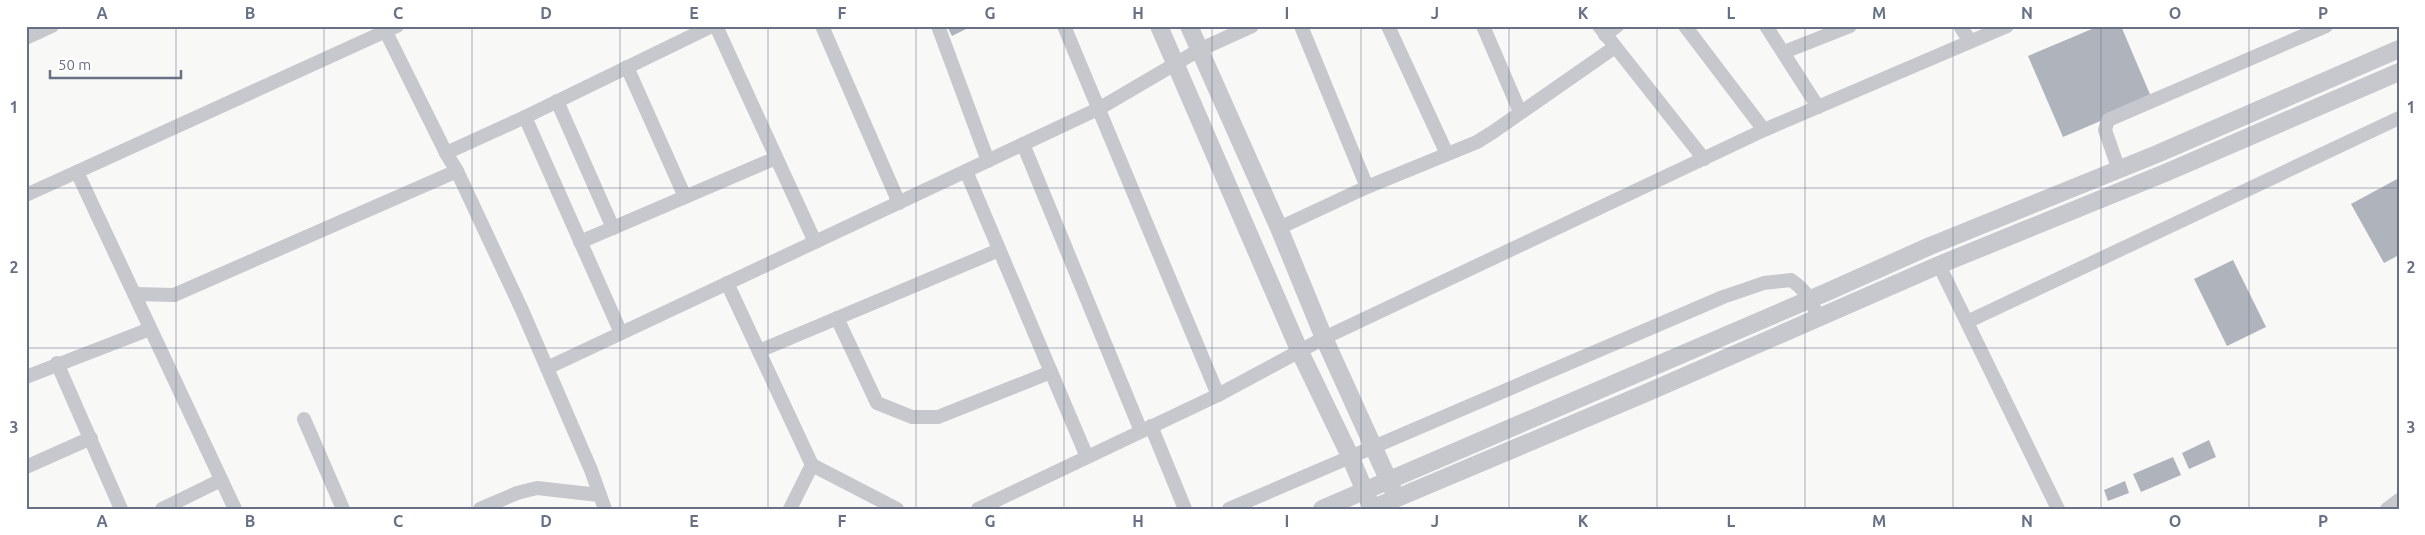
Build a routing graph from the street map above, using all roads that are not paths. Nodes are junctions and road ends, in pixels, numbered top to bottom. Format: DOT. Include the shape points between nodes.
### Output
graph roads {
  1 [pos="28,26"];
  2 [pos="52,26"];
  3 [pos="714,26"];
  4 [pos="822,26"];
  5 [pos="938,26"];
  6 [pos="1064,26"];
  7 [pos="1159,26"];
  8 [pos="1189,26"];
  9 [pos="1252,26"];
  10 [pos="1301,26"];
  11 [pos="1388,26"];
  12 [pos="1483,26"];
  13 [pos="1617,26"];
  14 [pos="1685,26"];
  15 [pos="1766,26"];
  16 [pos="1850,26"];
  17 [pos="1960,26"];
  18 [pos="2007,26"];
  19 [pos="2326,26"];
  20 [pos="389,28"];
  21 [pos="1602,30"];
  22 [pos="26,32"];
  23 [pos="26,38"];
  24 [pos="1970,40"];
  25 [pos="1615,47"];
  26 [pos="2399,48"];
  27 [pos="1200,50"];
  28 [pos="1784,52"];
  29 [pos="1176,65"];
  30 [pos="627,67"];
  31 [pos="2399,72"];
  32 [pos="556,101"];
  33 [pos="1818,107"];
  34 [pos="1100,108"];
  35 [pos="1520,112"];
  36 [pos="524,117"];
  37 [pos="2399,118"];
  38 [pos="1764,130"];
  39 [pos="1023,144"];
  40 [pos="446,153"];
  41 [pos="1447,154"];
  42 [pos="2157,154"];
  43 [pos="776,158"];
  44 [pos="1704,159"];
  45 [pos="988,161"];
  46 [pos="457,170"];
  47 [pos="2119,170"];
  48 [pos="966,171"];
  49 [pos="77,172"];
  50 [pos="2165,174"];
  51 [pos="1367,187"];
  52 [pos="26,195"];
  53 [pos="685,197"];
  54 [pos="899,202"];
  55 [pos="613,228"];
  56 [pos="1278,228"];
  57 [pos="580,242"];
  58 [pos="815,242"];
  59 [pos="999,250"];
  60 [pos="1940,265"];
  61 [pos="727,283"];
  62 [pos="135,294"];
  63 [pos="1811,299"];
  64 [pos="837,318"];
  65 [pos="1819,319"];
  66 [pos="1968,321"];
  67 [pos="148,326"];
  68 [pos="621,333"];
  69 [pos="1324,338"];
  70 [pos="759,351"];
  71 [pos="1300,352"];
  72 [pos="57,363"];
  73 [pos="547,368"];
  74 [pos="1051,372"];
  75 [pos="26,377"];
  76 [pos="1218,395"];
  77 [pos="304,419"];
  78 [pos="1146,429"];
  79 [pos="91,438"];
  80 [pos="1374,446"];
  81 [pos="1350,456"];
  82 [pos="1086,457"];
  83 [pos="812,465"];
  84 [pos="26,467"];
  85 [pos="1388,478"];
  86 [pos="221,480"];
  87 [pos="1364,490"];
  88 [pos="598,492"];
  89 [pos="1396,498"];
  90 [pos="2399,500"];
  91 [pos="1349,503"];
  92 [pos="1372,508"];
  93 [pos="121,509"];
  94 [pos="162,509"];
  95 [pos="235,509"];
  96 [pos="343,509"];
  97 [pos="480,509"];
  98 [pos="605,509"];
  99 [pos="790,509"];
  100 [pos="897,509"];
  101 [pos="978,509"];
  102 [pos="1185,509"];
  103 [pos="1229,509"];
  104 [pos="1322,509"];
  105 [pos="2058,509"];
  106 [pos="2386,509"];
  1 -- 22 [label="street"];
  2 -- 23 [label="street"];
  3 -- 30 [label="street"];
  3 -- 43 [label="street"];
  4 -- 54 [label="street"];
  5 -- 45 [label="street"];
  6 -- 34 [label="street"];
  7 -- 29 [label="street"];
  8 -- 27 [label="street"];
  9 -- 27 [label="street"];
  10 -- 51 [label="street"];
  11 -- 41 [label="street"];
  12 -- 35 [label="street"];
  13 -- 21 [label="street"];
  14 -- 38 [label="street"];
  15 -- 28 [label="street"];
  16 -- 28 [label="street"];
  17 -- 24 [label="street"];
  18 -- 24 [label="street"];
  19 -- 47 [label="street" via="2108,120 2105,130"];
  20 -- 40 [label="street"];
  20 -- 49 [label="street"];
  21 -- 25 [label="street"];
  24 -- 33 [label="street"];
  25 -- 35 [label="street"];
  25 -- 44 [label="street"];
  26 -- 42 [label="street"];
  27 -- 29 [label="street"];
  27 -- 56 [label="street"];
  28 -- 33 [label="street"];
  29 -- 34 [label="street"];
  29 -- 71 [label="street"];
  30 -- 32 [label="street"];
  30 -- 53 [label="street"];
  31 -- 50 [label="street"];
  32 -- 36 [label="street"];
  32 -- 55 [label="street"];
  33 -- 38 [label="street"];
  34 -- 39 [label="street"];
  34 -- 76 [label="street"];
  35 -- 41 [label="street" via="1493,132"];
  36 -- 40 [label="street"];
  36 -- 57 [label="street"];
  37 -- 66 [label="street"];
  38 -- 44 [label="street"];
  39 -- 45 [label="street"];
  39 -- 78 [label="street"];
  40 -- 46 [label="street"];
  41 -- 51 [label="street"];
  42 -- 47 [label="street"];
  42 -- 50 [label="street"];
  43 -- 53 [label="street"];
  43 -- 58 [label="street"];
  44 -- 69 [label="street"];
  45 -- 48 [label="street"];
  46 -- 62 [label="street" via="174,295"];
  46 -- 73 [label="street"];
  47 -- 63 [label="street" via="1930,246"];
  48 -- 54 [label="street"];
  48 -- 59 [label="street"];
  49 -- 52 [label="street"];
  49 -- 62 [label="street"];
  50 -- 60 [label="street"];
  51 -- 56 [label="street"];
  53 -- 55 [label="street"];
  54 -- 58 [label="street"];
  55 -- 57 [label="street"];
  56 -- 69 [label="street"];
  57 -- 68 [label="street"];
  58 -- 61 [label="street"];
  59 -- 64 [label="street"];
  59 -- 74 [label="street"];
  60 -- 65 [label="street"];
  60 -- 66 [label="street"];
  61 -- 68 [label="street"];
  61 -- 70 [label="street"];
  62 -- 67 [label="street"];
  63 -- 65 [label="street"];
  63 -- 80 [label="street" via="1791,280 1764,283 1636,333"];
  63 -- 85 [label="street"];
  64 -- 70 [label="street"];
  64 -- 74 [label="street" via="877,403 912,418 938,417"];
  65 -- 89 [label="street"];
  66 -- 105 [label="street"];
  67 -- 72 [label="street"];
  67 -- 86 [label="street"];
  68 -- 73 [label="street"];
  69 -- 71 [label="street"];
  69 -- 80 [label="street"];
  70 -- 83 [label="street"];
  71 -- 76 [label="street"];
  71 -- 81 [label="street"];
  72 -- 75 [label="street"];
  72 -- 79 [label="street"];
  73 -- 88 [label="street" via="592,470"];
  74 -- 82 [label="street"];
  76 -- 78 [label="street"];
  77 -- 96 [label="street"];
  78 -- 82 [label="street"];
  78 -- 102 [label="street"];
  79 -- 84 [label="street"];
  79 -- 93 [label="street"];
  80 -- 81 [label="street"];
  80 -- 85 [label="street"];
  81 -- 87 [label="street"];
  81 -- 103 [label="street"];
  82 -- 101 [label="street"];
  83 -- 99 [label="street"];
  83 -- 100 [label="street"];
  85 -- 87 [label="street"];
  85 -- 89 [label="street"];
  86 -- 94 [label="street"];
  86 -- 95 [label="street"];
  87 -- 91 [label="street"];
  87 -- 92 [label="street"];
  88 -- 97 [label="street" via="537,488"];
  88 -- 98 [label="street"];
  89 -- 92 [label="street"];
  90 -- 106 [label="street"];
  91 -- 104 [label="street"];
}
